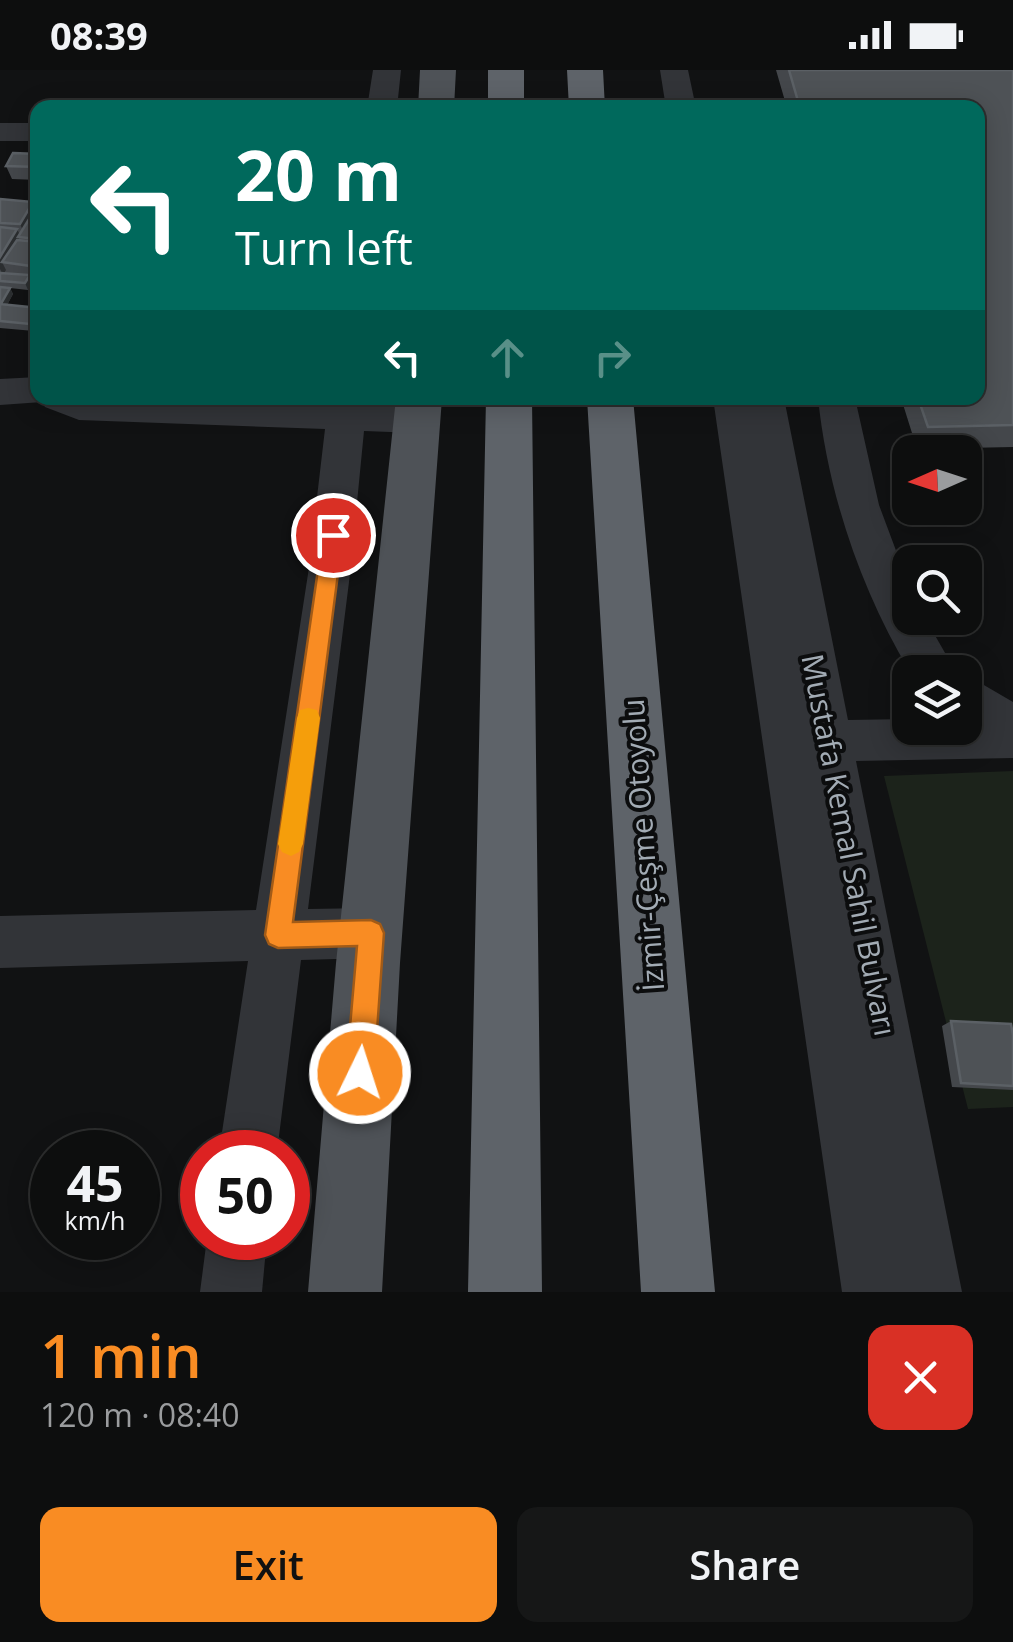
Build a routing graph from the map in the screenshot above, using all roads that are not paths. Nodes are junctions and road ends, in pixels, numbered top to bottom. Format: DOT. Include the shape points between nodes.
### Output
graph roads {
  1 [pos="387,70"];
  2 [pos="438,70"];
  3 [pos="506,70"];
  4 [pos="584,70"];
  5 [pos="674,70"];
  6 [pos="703,70"];
  7 [pos="383,100"];
  8 [pos="436,100"];
  9 [pos="506,100"];
  10 [pos="587,100"];
  11 [pos="680,100"];
  12 [pos="709,100"];
  13 [pos="0,132"];
  14 [pos="30,132"];
  15 [pos="30,390"];
  16 [pos="0,392"];
  17 [pos="76,405"];
  18 [pos="509,405"];
  19 [pos="611,405"];
  20 [pos="733,405"];
  21 [pos="767,405"];
  22 [pos="837,405"];
  23 [pos="347,408"];
  24 [pos="418,408"];
  25 [pos="925,655"];
  26 [pos="982,706"];
  27 [pos="1013,728"];
  28 [pos="1013,737"];
  29 [pos="830,741"];
  30 [pos="371,933"];
  31 [pos="278,935"];
  32 [pos="0,942"];
  33 [pos="251,1130"];
  34 [pos="235,1260"];
  35 [pos="231,1292"];
  36 [pos="345,1292"];
  37 [pos="505,1292"];
  38 [pos="678,1292"];
  39 [pos="873,1292"];
  40 [pos="932,1292"];
  1 -- 7 [label="street"];
  2 -- 8 [label="main road"];
  3 -- 9 [label="highway"];
  4 -- 10 [label="highway"];
  5 -- 11 [label="street"];
  6 -- 12 [label="street"];
  13 -- 14 [label="street"];
  15 -- 16 [label="street"];
  17 -- 23 [label="street"];
  18 -- 37 [label="highway"];
  19 -- 38 [label="highway, İzmir-Çeşme Otoyolu"];
  20 -- 39 [label="street, Mustafa Kemal Sahil Bulvarı"];
  21 -- 29 [label="street, Mustafa Kemal Sahil Bulvarı"];
  22 -- 25 [label="street" via="845,457 884,578"];
  23 -- 24 [label="street"];
  23 -- 31 [label="street"];
  24 -- 30 [label="main road"];
  26 -- 27 [label="street"];
  28 -- 29 [label="street"];
  29 -- 40 [label="street, Mustafa Kemal Sahil Bulvarı"];
  30 -- 31 [label="street"];
  30 -- 36 [label="main road"];
  31 -- 32 [label="street"];
  31 -- 33 [label="street"];
  34 -- 35 [label="street"];
}
